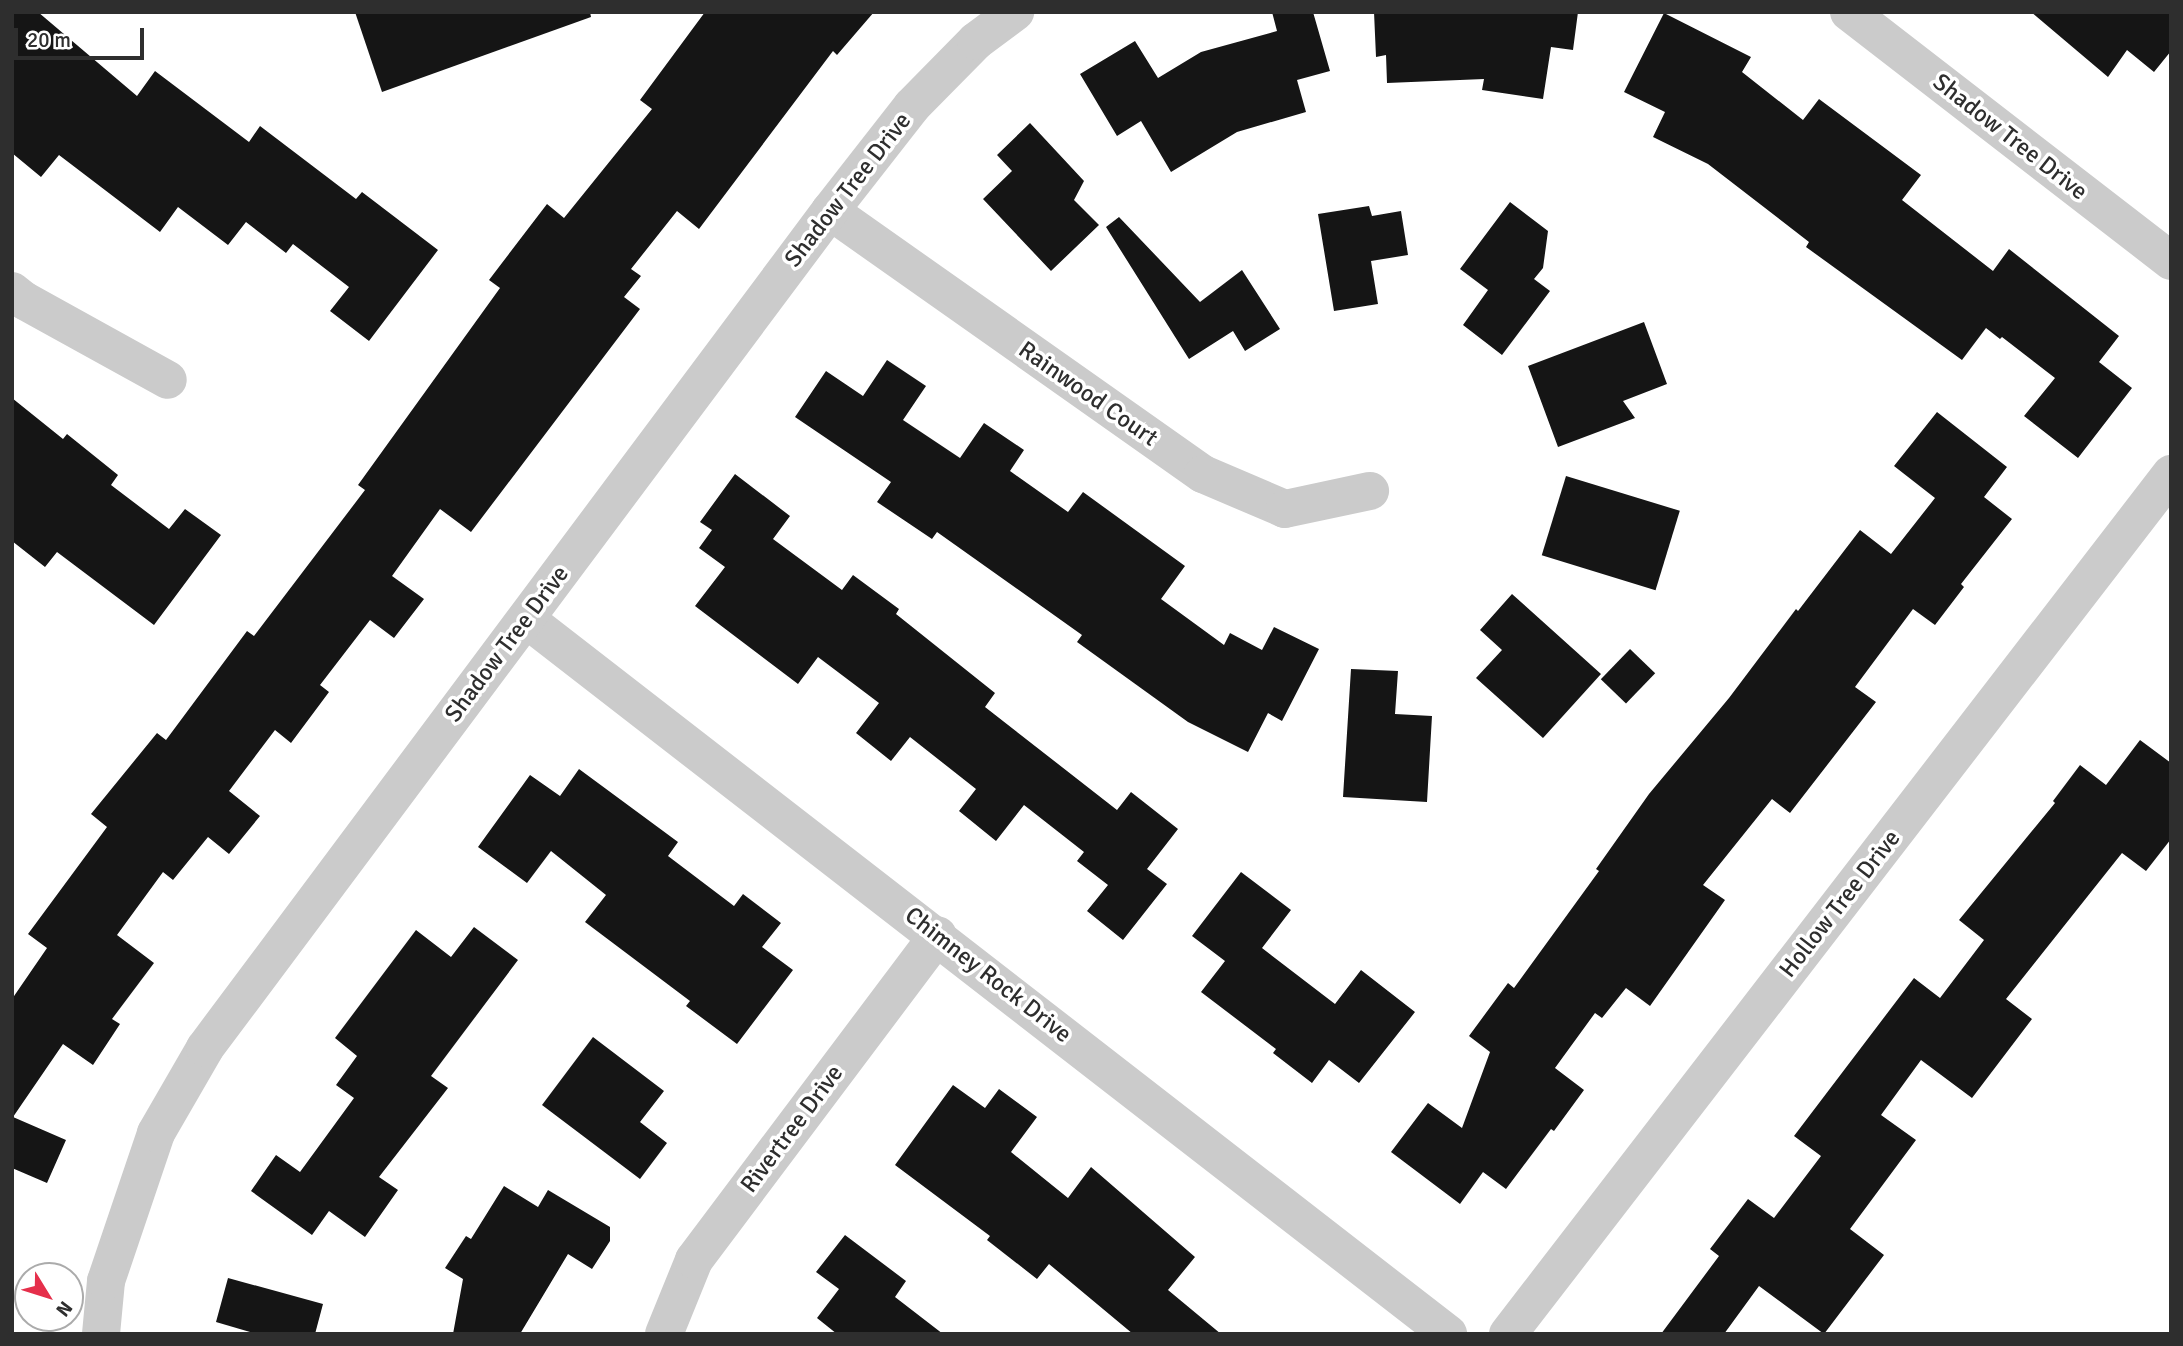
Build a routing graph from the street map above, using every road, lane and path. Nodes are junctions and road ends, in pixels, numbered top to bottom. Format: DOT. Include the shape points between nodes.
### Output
graph roads {
  1 [pos="1015,12"];
  2 [pos="1849,12"];
  3 [pos="830,211"];
  4 [pos="2171,261"];
  5 [pos="12,291"];
  6 [pos="168,380"];
  7 [pos="2171,474"];
  8 [pos="1370,491"];
  9 [pos="526,619"];
  10 [pos="938,935"];
  11 [pos="101,1334"];
  12 [pos="664,1334"];
  13 [pos="1448,1334"];
  14 [pos="1508,1334"];
  1 -- 3 [label="street, Shadow Tree Drive" via="976,41 912,106"];
  2 -- 4 [label="street, Shadow Tree Drive"];
  3 -- 8 [label="street, Rainwood Court" via="1203,474 1285,509"];
  3 -- 9 [label="street, Shadow Tree Drive"];
  5 -- 6 [label="street"];
  7 -- 14 [label="street, Hollow Tree Drive"];
  9 -- 10 [label="street, Chimney Rock Drive"];
  9 -- 11 [label="street, Shadow Tree Drive" via="205,1048 156,1133 106,1281"];
  10 -- 12 [label="street, Rivertree Drive" via="694,1260"];
  10 -- 13 [label="street, Chimney Rock Drive"];
}
